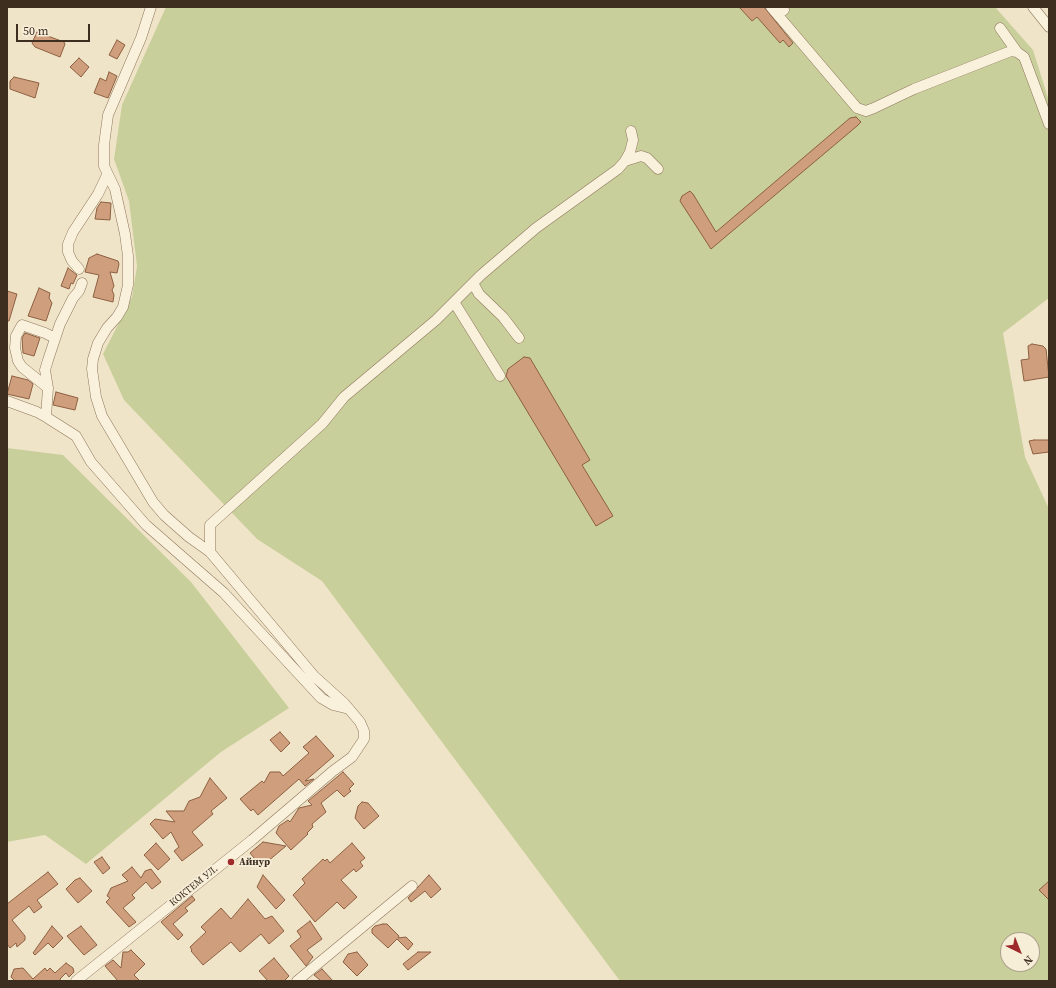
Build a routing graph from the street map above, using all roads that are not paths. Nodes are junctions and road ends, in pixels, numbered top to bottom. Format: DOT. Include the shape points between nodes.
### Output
graph roads {
  1 [pos="151,7"];
  2 [pos="771,7"];
  3 [pos="1033,7"];
  4 [pos="782,10"];
  5 [pos="1049,27"];
  6 [pos="1000,28"];
  7 [pos="1017,52"];
  8 [pos="1049,124"];
  9 [pos="631,132"];
  10 [pos="625,161"];
  11 [pos="658,169"];
  12 [pos="107,175"];
  13 [pos="79,268"];
  14 [pos="473,282"];
  15 [pos="82,283"];
  16 [pos="454,302"];
  17 [pos="55,338"];
  18 [pos="518,338"];
  19 [pos="500,376"];
  20 [pos="48,388"];
  21 [pos="7,401"];
  22 [pos="46,417"];
  23 [pos="210,552"];
  24 [pos="349,708"];
  25 [pos="412,886"];
  26 [pos="76,981"];
  27 [pos="297,981"];
  1 -- 12 [label="street" via="141,38 108,115 104,145 104,166"];
  2 -- 4 [label="street"];
  3 -- 5 [label="street"];
  4 -- 7 [label="street" via="857,108 866,111 1010,51"];
  6 -- 7 [label="street"];
  7 -- 8 [label="street" via="1024,57"];
  9 -- 10 [label="street" via="633,140"];
  10 -- 11 [label="street" via="641,156 647,158"];
  10 -- 14 [label="street" via="608,177 536,228"];
  12 -- 13 [label="street" via="68,244 72,261"];
  12 -- 23 [label="street" via="114,189 125,234 128,285 123,307 98,343 92,359 96,397 102,416 153,502 189,538"];
  14 -- 16 [label="street"];
  14 -- 18 [label="street" via="479,294 503,317"];
  15 -- 17 [label="street"];
  16 -- 19 [label="street"];
  16 -- 23 [label="street" via="344,397 322,424 210,525"];
  17 -- 20 [label="street" via="46,370"];
  17 -- 20 [label="street" via="22,325 16,336 18,361"];
  20 -- 22 [label="street"];
  21 -- 22 [label="street"];
  22 -- 24 [label="street" via="76,436 91,462 146,525 224,593 321,698 333,705"];
  23 -- 24 [label="street" via="314,676"];
  24 -- 26 [label="street, КОКТЕМ УЛ." via="364,731 364,739 358,751"];
  25 -- 27 [label="street"];
}
